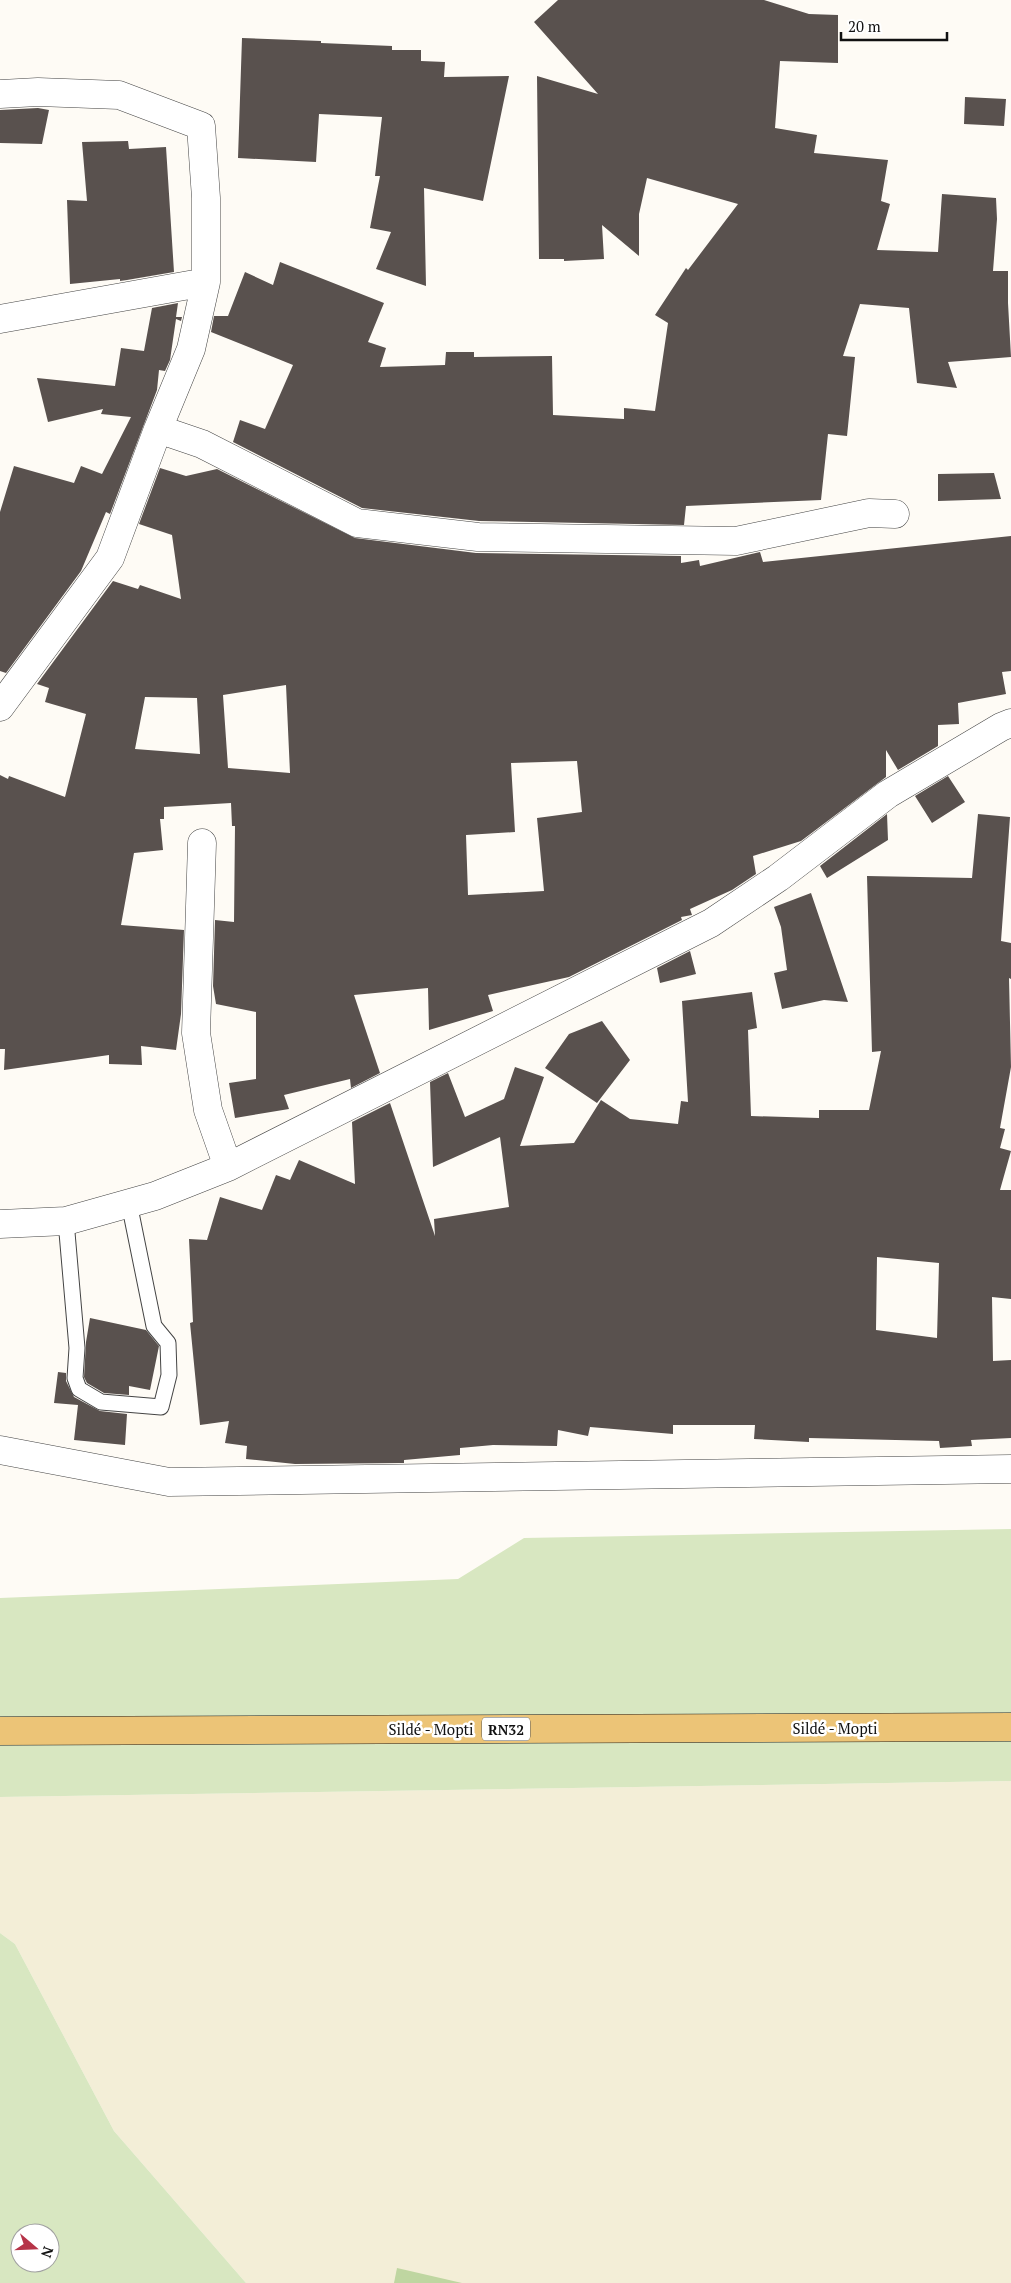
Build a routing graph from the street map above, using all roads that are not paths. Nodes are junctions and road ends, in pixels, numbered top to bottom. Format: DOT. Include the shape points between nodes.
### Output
graph roads {
  1 [pos="0,94"];
  2 [pos="206,282"];
  3 [pos="0,319"];
  4 [pos="158,429"];
  5 [pos="895,514"];
  6 [pos="0,707"];
  7 [pos="1011,723"];
  8 [pos="202,843"];
  9 [pos="228,1167"];
  10 [pos="129,1203"];
  11 [pos="66,1221"];
  12 [pos="0,1224"];
  13 [pos="0,1450"];
  14 [pos="1011,1469"];
  15 [pos="1011,1727"];
  16 [pos="0,1731"];
  1 -- 2 [label="street" via="118,95 201,126 206,198"];
  2 -- 3 [label="street"];
  2 -- 4 [label="street" via="192,350"];
  4 -- 5 [label="street" via="202,444 357,523 478,536 736,540 869,513"];
  4 -- 6 [label="street" via="110,558"];
  7 -- 9 [label="street" via="888,794 778,878 711,922"];
  8 -- 9 [label="street" via="196,1033 208,1110"];
  9 -- 10 [label="street"];
  10 -- 11 [label="street"];
  10 -- 11 [label="lane" via="154,1326 168,1343 169,1375 161,1407 101,1402 79,1389 74,1378 77,1348"];
  11 -- 12 [label="street"];
  13 -- 14 [label="street" via="169,1482"];
  15 -- 16 [label="main road, Sildé - Mopti / RN32"];
}
